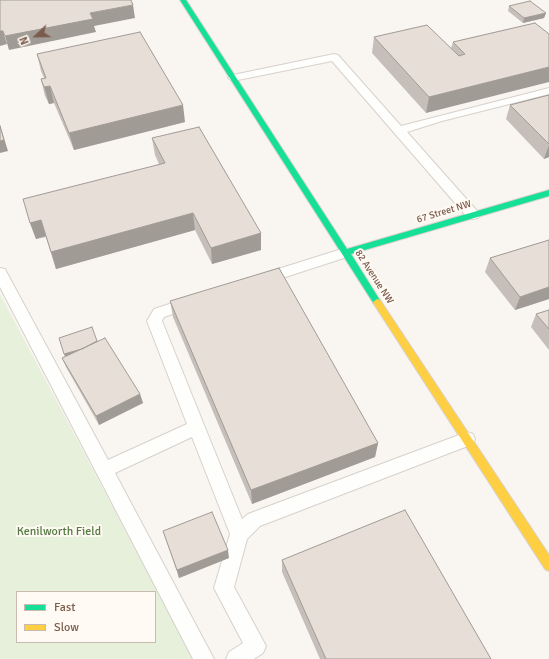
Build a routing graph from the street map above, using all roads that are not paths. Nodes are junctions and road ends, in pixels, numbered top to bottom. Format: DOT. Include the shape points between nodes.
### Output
graph roads {
  1 [pos="183,0"];
  2 [pos="233,78"];
  3 [pos="549,91"];
  4 [pos="398,131"];
  5 [pos="549,193"];
  6 [pos="473,215"];
  7 [pos="346,253"];
  8 [pos="0,273"];
  9 [pos="249,284"];
  10 [pos="204,298"];
  11 [pos="197,427"];
  12 [pos="467,439"];
  13 [pos="104,470"];
  14 [pos="240,534"];
  15 [pos="549,565"];
  16 [pos="204,659"];
  17 [pos="236,659"];
  1 -- 2 [label="street, 82 Avenue NW"];
  2 -- 4 [label="lane" via="334,58"];
  2 -- 7 [label="street, 82 Avenue NW"];
  3 -- 4 [label="lane"];
  4 -- 6 [label="lane"];
  5 -- 6 [label="street, 67 Street NW"];
  6 -- 7 [label="street, 67 Street NW"];
  7 -- 9 [label="lane"];
  7 -- 12 [label="street, 82 Avenue NW"];
  8 -- 13 [label="lane"];
  10 -- 11 [label="lane" via="160,312 154,321"];
  11 -- 13 [label="lane"];
  11 -- 14 [label="lane"];
  12 -- 14 [label="lane" via="254,520"];
  12 -- 15 [label="street, 82 Avenue NW"];
  13 -- 16 [label="lane"];
  14 -- 17 [label="lane" via="224,588 256,646"];
}
